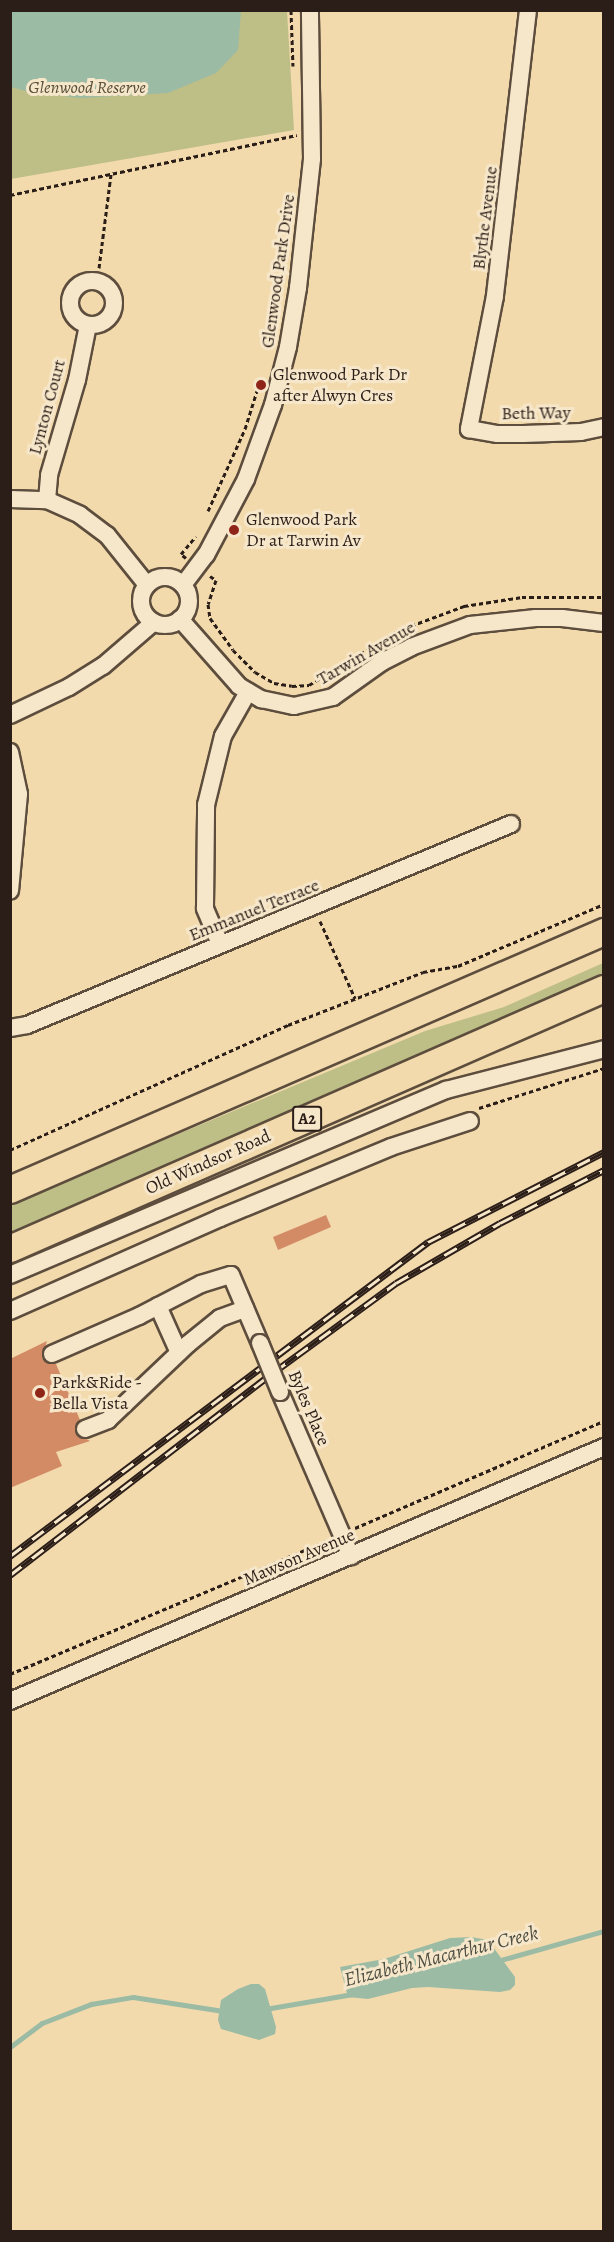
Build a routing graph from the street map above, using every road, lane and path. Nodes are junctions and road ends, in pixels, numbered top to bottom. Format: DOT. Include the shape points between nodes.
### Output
graph roads {
  1 [pos="291,10"];
  2 [pos="310,10"];
  3 [pos="528,10"];
  4 [pos="293,67"];
  5 [pos="294,124"];
  6 [pos="313,133"];
  7 [pos="295,136"];
  8 [pos="294,147"];
  9 [pos="111,174"];
  10 [pos="10,195"];
  11 [pos="282,264"];
  12 [pos="99,268"];
  13 [pos="278,297"];
  14 [pos="88,325"];
  15 [pos="261,380"];
  16 [pos="603,427"];
  17 [pos="469,429"];
  18 [pos="10,499"];
  19 [pos="47,500"];
  20 [pos="206,517"];
  21 [pos="197,535"];
  22 [pos="181,554"];
  23 [pos="216,580"];
  24 [pos="147,585"];
  25 [pos="183,585"];
  26 [pos="603,597"];
  27 [pos="180,619"];
  28 [pos="154,622"];
  29 [pos="603,623"];
  30 [pos="248,692"];
  31 [pos="10,715"];
  32 [pos="10,752"];
  33 [pos="511,824"];
  34 [pos="10,891"];
  35 [pos="603,904"];
  36 [pos="307,909"];
  37 [pos="603,932"];
  38 [pos="220,944"];
  39 [pos="603,988"];
  40 [pos="354,998"];
  41 [pos="10,1028"];
  42 [pos="603,1049"];
  43 [pos="470,1121"];
  44 [pos="10,1150"];
  45 [pos="10,1190"];
  46 [pos="10,1249"];
  47 [pos="10,1275"];
  48 [pos="158,1306"];
  49 [pos="245,1309"];
  50 [pos="10,1311"];
  51 [pos="179,1353"];
  52 [pos="52,1354"];
  53 [pos="603,1421"];
  54 [pos="85,1430"];
  55 [pos="603,1447"];
  56 [pos="342,1534"];
  57 [pos="351,1556"];
  58 [pos="10,1674"];
  59 [pos="10,1701"];
  1 -- 4 [label="path"];
  2 -- 6 [label="street, Glenwood Park Drive"];
  3 -- 17 [label="street, Blythe Avenue" via="495,296"];
  5 -- 7 [label="path"];
  6 -- 7 [label="path"];
  6 -- 25 [label="street, Glenwood Park Drive" via="298,288 276,395 234,503 206,555"];
  7 -- 8 [label="path"];
  7 -- 9 [label="path"];
  9 -- 10 [label="path"];
  9 -- 12 [label="path"];
  11 -- 13 [label="path"];
  14 -- 19 [label="street, Lynton Court" via="77,380 49,475"];
  15 -- 20 [label="path" via="245,429"];
  16 -- 17 [label="street, Beth Way" via="581,432 523,434"];
  18 -- 19 [label="street"];
  19 -- 24 [label="street" via="73,510 98,527"];
  21 -- 22 [label="path"];
  23 -- 26 [label="path" via="208,604 210,618 255,672 274,683 292,686 309,685 397,631 464,606 522,597"];
  24 -- 25 [label="street" via="161,577"];
  24 -- 28 [label="street" via="142,605"];
  25 -- 27 [label="street" via="188,607"];
  27 -- 28 [label="street" via="168,625"];
  27 -- 30 [label="street, Tarwin Avenue" via="227,674"];
  28 -- 31 [label="street" via="103,666"];
  29 -- 30 [label="street, Tarwin Avenue" via="562,618 490,621 449,631 411,647 322,701 286,705"];
  30 -- 38 [label="street" via="223,736 206,805 205,908"];
  32 -- 34 [label="street" via="19,794"];
  33 -- 36 [label="street, Emmanuel Terrace"];
  35 -- 40 [label="path" via="458,966 423,972"];
  36 -- 38 [label="street, Emmanuel Terrace"];
  36 -- 40 [label="path" via="312,924 320,921"];
  37 -- 45 [label="highway"];
  38 -- 41 [label="street, Emmanuel Terrace" via="27,1025"];
  39 -- 46 [label="highway, Old Windsor Road / A2"];
  40 -- 44 [label="path"];
  42 -- 47 [label="street" via="446,1090"];
  43 -- 50 [label="street" via="391,1147"];
  48 -- 49 [label="street, Byles Place" via="201,1284 231,1275"];
  48 -- 51 [label="street"];
  48 -- 52 [label="street"];
  49 -- 51 [label="street" via="220,1318"];
  49 -- 56 [label="street, Byles Place, bridge"];
  51 -- 54 [label="street" via="108,1420"];
  53 -- 56 [label="path"];
  55 -- 57 [label="street, Mawson Avenue"];
  56 -- 57 [label="street, Byles Place"];
  56 -- 58 [label="path"];
  57 -- 59 [label="street, Mawson Avenue"];
}
